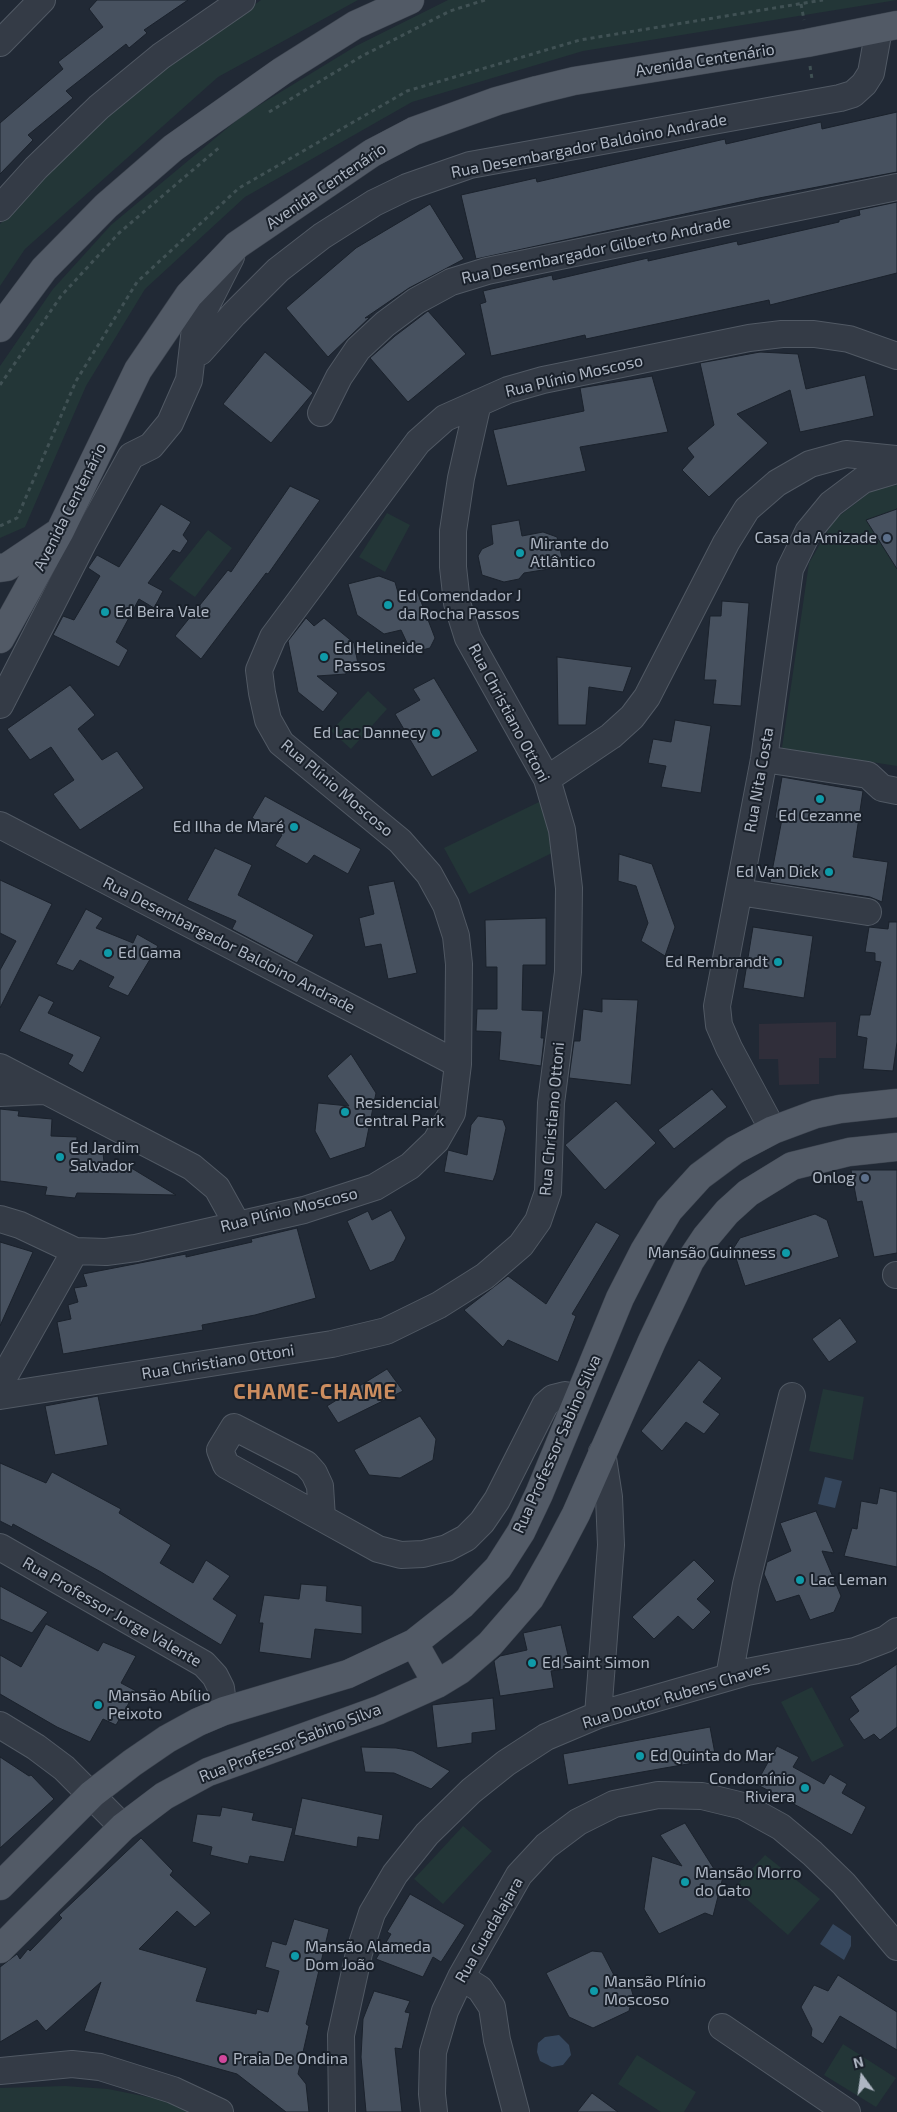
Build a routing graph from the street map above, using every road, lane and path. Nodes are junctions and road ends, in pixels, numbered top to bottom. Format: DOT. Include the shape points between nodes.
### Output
graph roads {
  1 [pos="42,0"];
  2 [pos="242,0"];
  3 [pos="410,0"];
  4 [pos="485,0"];
  5 [pos="888,27"];
  6 [pos="0,43"];
  7 [pos="807,43"];
  8 [pos="815,104"];
  9 [pos="265,114"];
  10 [pos="227,141"];
  11 [pos="897,187"];
  12 [pos="0,208"];
  13 [pos="237,245"];
  14 [pos="0,328"];
  15 [pos="192,356"];
  16 [pos="897,356"];
  17 [pos="0,386"];
  18 [pos="478,403"];
  19 [pos="321,413"];
  20 [pos="897,459"];
  21 [pos="897,470"];
  22 [pos="60,530"];
  23 [pos="0,568"];
  24 [pos="0,640"];
  25 [pos="0,705"];
  26 [pos="764,759"];
  27 [pos="547,779"];
  28 [pos="897,791"];
  29 [pos="0,825"];
  30 [pos="739,892"];
  31 [pos="868,912"];
  32 [pos="458,1064"];
  33 [pos="0,1067"];
  34 [pos="44,1091"];
  35 [pos="0,1093"];
  36 [pos="897,1103"];
  37 [pos="772,1130"];
  38 [pos="897,1148"];
  39 [pos="0,1219"];
  40 [pos="237,1224"];
  41 [pos="75,1251"];
  42 [pos="0,1384"];
  43 [pos="0,1396"];
  44 [pos="792,1396"];
  45 [pos="579,1397"];
  46 [pos="602,1452"];
  47 [pos="322,1518"];
  48 [pos="0,1547"];
  49 [pos="897,1631"];
  50 [pos="414,1643"];
  51 [pos="729,1677"];
  52 [pos="437,1684"];
  53 [pos="224,1712"];
  54 [pos="598,1715"];
  55 [pos="0,1725"];
  56 [pos="92,1794"];
  57 [pos="123,1827"];
  58 [pos="0,1886"];
  59 [pos="897,1947"];
  60 [pos="0,1948"];
  61 [pos="461,1977"];
  62 [pos="722,2027"];
  63 [pos="0,2071"];
  64 [pos="220,2112"];
  65 [pos="342,2112"];
  66 [pos="434,2112"];
  67 [pos="516,2112"];
  68 [pos="847,2112"];
  1 -- 6 [label="street"];
  2 -- 12 [label="street" via="160,56 99,106"];
  3 -- 14 [label="main road" via="355,26 282,71 173,148 106,206 44,268"];
  4 -- 9 [label="path" via="450,11 362,56"];
  5 -- 7 [label="main road, Avenida Centenário"];
  5 -- 8 [label="street, Rua Desembargador Baldoino Andrade" via="864,84 853,94"];
  7 -- 8 [label="path"];
  7 -- 13 [label="main road, Avenida Centenário" via="574,81 497,101 414,131 372,153"];
  8 -- 15 [label="street, Rua Desembargador Baldoino Andrade" via="470,165 407,187 374,203 322,236 278,270 200,352"];
  10 -- 17 [label="path" via="119,233 62,296"];
  11 -- 19 [label="street, Rua Desembargador Gilberto Andrade" via="487,271 451,282 384,324 358,349 339,376"];
  13 -- 15 [label="street" via="195,328"];
  13 -- 22 [label="main road, Avenida Centenário" via="189,295 138,370"];
  15 -- 25 [label="street" via="189,380 170,423 151,446 131,456"];
  16 -- 18 [label="street, Rua Plínio Moscoso" via="849,339 782,334 543,380"];
  18 -- 27 [label="street, Rua Christiano Ottoni" via="453,531 457,603 468,638"];
  18 -- 32 [label="street, Rua Plínio Moscoso" via="445,418 418,442 273,637 260,670 268,720 281,743 400,841 429,874 446,905 456,936 459,964"];
  20 -- 27 [label="street" via="846,454 810,464 777,483 747,509 726,543 647,697 632,717 611,736"];
  21 -- 26 [label="street, Rua Nita Costa" via="863,480 831,504 808,532 790,569"];
  22 -- 23 [label="main road" via="7,567"];
  22 -- 24 [label="main road, Avenida Centenário"];
  26 -- 28 [label="street" via="868,775 882,788"];
  26 -- 30 [label="street, Rua Nita Costa"];
  27 -- 43 [label="street, Rua Christiano Ottoni" via="562,830 569,888 568,972 551,1103 548,1192 538,1221 521,1245 485,1276 439,1305 386,1331 332,1344"];
  29 -- 32 [label="street, Rua Desembargador Baldoino Andrade"];
  30 -- 31 [label="street"];
  30 -- 37 [label="street, Rua Nita Costa" via="718,1006 719,1025"];
  32 -- 40 [label="street, Rua Plínio Moscoso" via="452,1113 436,1141 410,1166 375,1187 343,1199"];
  33 -- 34 [label="street"];
  34 -- 35 [label="street"];
  34 -- 40 [label="street" via="204,1175 218,1188"];
  36 -- 37 [label="main road, Rua Professor Sabino Silva" via="816,1114"];
  37 -- 45 [label="main road, Rua Professor Sabino Silva" via="735,1150 700,1176 669,1210 620,1298"];
  38 -- 46 [label="main road, Rua Professor Sabino Silva" via="849,1152 792,1166 767,1180 727,1212 690,1261"];
  39 -- 41 [label="street, Rua Plínio Moscoso"];
  40 -- 41 [label="street, Rua Plínio Moscoso" via="136,1248 106,1252"];
  41 -- 42 [label="street"];
  44 -- 51 [label="street" via="746,1584"];
  45 -- 47 [label="street" via="565,1394 545,1404 497,1500 466,1538 447,1548 401,1555 378,1549"];
  45 -- 50 [label="main road, Rua Professor Sabino Silva" via="539,1494 521,1532 498,1568 462,1605"];
  46 -- 52 [label="main road, Rua Professor Sabino Silva" via="576,1514 530,1598 490,1644 460,1670"];
  46 -- 54 [label="street" via="609,1497 611,1545"];
  48 -- 53 [label="street, Rua Professor Jorge Valente" via="204,1664 221,1688"];
  49 -- 51 [label="street, Rua Doutor Rubens Chaves" via="856,1651 780,1664"];
  50 -- 52 [label="main road"];
  50 -- 53 [label="main road, Rua Professor Sabino Silva" via="348,1674"];
  51 -- 54 [label="street, Rua Doutor Rubens Chaves"];
  52 -- 57 [label="main road, Rua Professor Sabino Silva" via="379,1710 208,1772 164,1796"];
  53 -- 56 [label="main road, Rua Professor Sabino Silva" via="167,1739"];
  54 -- 65 [label="street, Rua Doutor Rubens Chaves" via="546,1738 506,1762 427,1834 395,1874 372,1913 349,1991 341,2035"];
  55 -- 56 [label="street" via="50,1757"];
  56 -- 57 [label="street"];
  56 -- 58 [label="main road, Rua Professor Sabino Silva"];
  57 -- 60 [label="main road, Rua Professor Sabino Silva"];
  59 -- 61 [label="street, Rua Guadalajara" via="844,1884 781,1828 743,1806 702,1796 658,1794 614,1804 578,1822 546,1846 519,1875"];
  61 -- 66 [label="street, Rua Guadalajara" via="445,2010 433,2052"];
  61 -- 67 [label="street" via="480,1989 492,2007"];
  62 -- 68 [label="street"];
  63 -- 64 [label="street" via="72,2064 100,2067 173,2090"];
}
